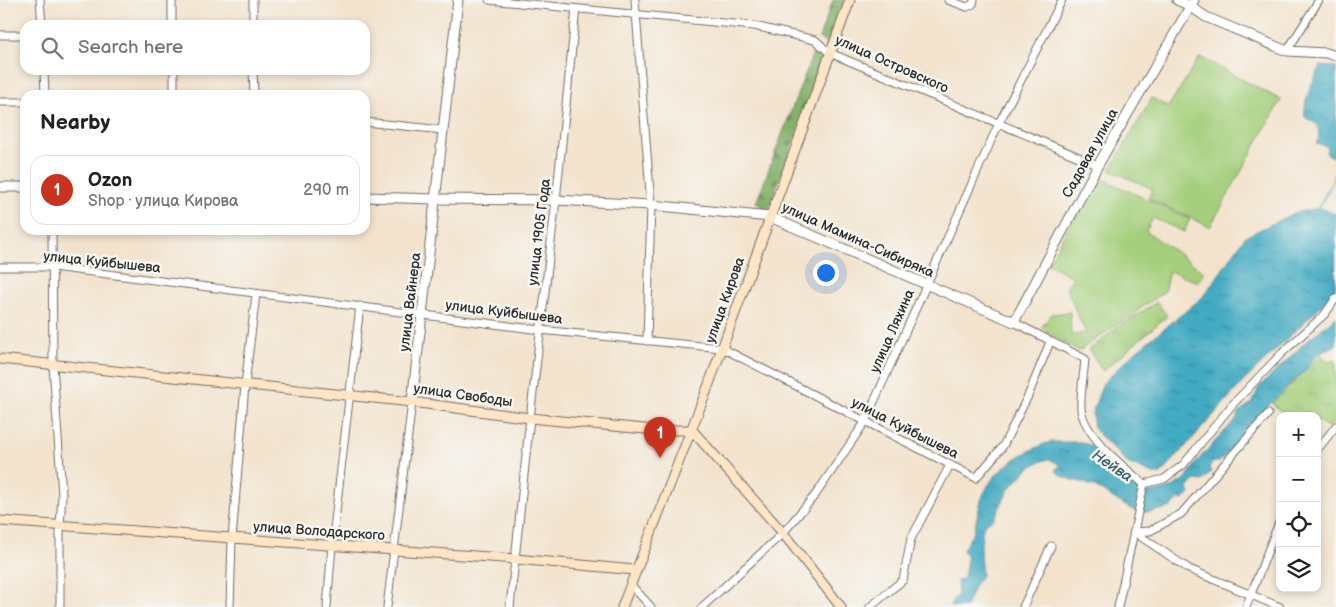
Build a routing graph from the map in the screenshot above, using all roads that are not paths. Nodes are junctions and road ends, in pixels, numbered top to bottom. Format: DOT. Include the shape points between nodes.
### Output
graph roads {
  1 [pos="40,0"];
  2 [pos="172,0"];
  3 [pos="253,0"];
  4 [pos="458,0"];
  5 [pos="489,0"];
  6 [pos="635,0"];
  7 [pos="850,0"];
  8 [pos="948,0"];
  9 [pos="974,0"];
  10 [pos="1062,0"];
  11 [pos="1177,0"];
  12 [pos="1319,0"];
  13 [pos="1192,3"];
  14 [pos="576,10"];
  15 [pos="635,14"];
  16 [pos="42,20"];
  17 [pos="172,20"];
  18 [pos="253,20"];
  19 [pos="0,35"];
  20 [pos="20,35"];
  21 [pos="1287,51"];
  22 [pos="830,53"];
  23 [pos="1336,56"];
  24 [pos="44,75"];
  25 [pos="174,75"];
  26 [pos="254,75"];
  27 [pos="45,90"];
  28 [pos="174,90"];
  29 [pos="254,90"];
  30 [pos="0,102"];
  31 [pos="20,102"];
  32 [pos="370,123"];
  33 [pos="999,123"];
  34 [pos="443,130"];
  35 [pos="1098,164"];
  36 [pos="0,187"];
  37 [pos="20,187"];
  38 [pos="370,197"];
  39 [pos="436,200"];
  40 [pos="556,200"];
  41 [pos="651,205"];
  42 [pos="770,217"];
  43 [pos="52,235"];
  44 [pos="0,267"];
  45 [pos="53,267"];
  46 [pos="926,285"];
  47 [pos="256,294"];
  48 [pos="1336,298"];
  49 [pos="360,306"];
  50 [pos="422,314"];
  51 [pos="1014,322"];
  52 [pos="540,330"];
  53 [pos="647,342"];
  54 [pos="1050,342"];
  55 [pos="722,348"];
  56 [pos="0,359"];
  57 [pos="53,365"];
  58 [pos="245,385"];
  59 [pos="349,396"];
  60 [pos="412,402"];
  61 [pos="1268,414"];
  62 [pos="530,418"];
  63 [pos="865,422"];
  64 [pos="1336,426"];
  65 [pos="692,430"];
  66 [pos="1321,445"];
  67 [pos="950,465"];
  68 [pos="1144,484"];
  69 [pos="0,521"];
  70 [pos="60,527"];
  71 [pos="1276,530"];
  72 [pos="1134,532"];
  73 [pos="783,533"];
  74 [pos="232,539"];
  75 [pos="332,546"];
  76 [pos="1051,546"];
  77 [pos="393,550"];
  78 [pos="516,559"];
  79 [pos="635,570"];
  80 [pos="631,585"];
  81 [pos="1250,594"];
  82 [pos="60,607"];
  83 [pos="230,607"];
  84 [pos="327,607"];
  85 [pos="387,607"];
  86 [pos="510,607"];
  87 [pos="622,607"];
  88 [pos="651,607"];
  89 [pos="702,607"];
  90 [pos="841,607"];
  91 [pos="870,607"];
  92 [pos="1023,607"];
  93 [pos="1118,607"];
  94 [pos="1246,607"];
  95 [pos="1280,607"];
  1 -- 16 [label="street"];
  2 -- 17 [label="street"];
  3 -- 18 [label="street"];
  4 -- 34 [label="street, улица Вайнера"];
  5 -- 14 [label="street, улица Островского"];
  6 -- 15 [label="street"];
  7 -- 22 [label="main road, улица Кирова"];
  8 -- 9 [label="street" via="967,8"];
  10 -- 33 [label="street, улица Ляхина"];
  11 -- 13 [label="street"];
  12 -- 21 [label="street"];
  13 -- 21 [label="street" via="1206,17"];
  13 -- 35 [label="street, Садовая улица"];
  14 -- 15 [label="street, улица Островского"];
  14 -- 40 [label="street, улица 1905 Года"];
  15 -- 22 [label="street, улица Островского" via="754,26 815,40"];
  15 -- 41 [label="street"];
  19 -- 20 [label="street"];
  21 -- 23 [label="street"];
  22 -- 33 [label="street, улица Островского"];
  22 -- 42 [label="main road, улица Кирова"];
  24 -- 27 [label="street"];
  25 -- 28 [label="street"];
  26 -- 29 [label="street"];
  30 -- 31 [label="street"];
  32 -- 34 [label="street"];
  33 -- 35 [label="street, улица Островского"];
  33 -- 46 [label="street, улица Ляхина"];
  34 -- 39 [label="street, улица Вайнера"];
  35 -- 51 [label="street, Садовая улица"];
  36 -- 37 [label="street"];
  38 -- 39 [label="street, улица Мамина-Сибиряка"];
  39 -- 40 [label="street, улица Мамина-Сибиряка"];
  39 -- 50 [label="street, улица Вайнера"];
  40 -- 41 [label="street, улица Мамина-Сибиряка"];
  40 -- 52 [label="street, улица 1905 Года"];
  41 -- 42 [label="street, улица Мамина-Сибиряка"];
  41 -- 53 [label="street"];
  42 -- 46 [label="street, улица Мамина-Сибиряка"];
  42 -- 55 [label="main road, улица Кирова"];
  43 -- 45 [label="street"];
  44 -- 45 [label="street, улица Куйбышева"];
  45 -- 47 [label="street, улица Куйбышева"];
  45 -- 57 [label="street"];
  46 -- 51 [label="street, улица Мамина-Сибиряка"];
  46 -- 63 [label="street, улица Ляхина"];
  47 -- 49 [label="street, улица Куйбышева"];
  47 -- 58 [label="street"];
  48 -- 68 [label="street" via="1325,314 1232,405 1183,465 1164,479"];
  49 -- 50 [label="street, улица Куйбышева"];
  49 -- 59 [label="street"];
  50 -- 52 [label="street, улица Куйбышева"];
  50 -- 60 [label="street, улица Вайнера"];
  51 -- 54 [label="street, улица Мамина-Сибиряка"];
  52 -- 53 [label="street, улица Куйбышева"];
  52 -- 62 [label="street, улица 1905 Года"];
  53 -- 55 [label="street, улица Куйбышева"];
  54 -- 67 [label="street, улица Куйбышева" via="1003,446 976,478"];
  54 -- 68 [label="street, улица Мамина-Сибиряка" via="1085,359 1081,410 1091,434"];
  55 -- 63 [label="street, улица Куйбышева"];
  55 -- 65 [label="main road, улица Кирова"];
  56 -- 57 [label="main road, улица Свободы"];
  57 -- 58 [label="main road, улица Свободы"];
  57 -- 70 [label="street" via="62,495"];
  58 -- 59 [label="main road, улица Свободы"];
  58 -- 74 [label="street"];
  59 -- 60 [label="main road, улица Свободы"];
  59 -- 75 [label="street"];
  60 -- 62 [label="main road, улица Свободы"];
  60 -- 77 [label="street, улица Вайнера"];
  61 -- 72 [label="street" via="1181,514 1150,532"];
  62 -- 65 [label="main road, улица Свободы" via="655,430"];
  62 -- 78 [label="street, улица 1905 Года"];
  63 -- 67 [label="street, улица Куйбышева"];
  63 -- 73 [label="street, улица Ляхина" via="816,494"];
  64 -- 66 [label="street"];
  65 -- 73 [label="main road"];
  65 -- 79 [label="main road, улица Кирова"];
  67 -- 91 [label="street" via="912,539 903,580"];
  68 -- 72 [label="street"];
  69 -- 70 [label="main road, улица Володарского"];
  70 -- 74 [label="main road, улица Володарского"];
  70 -- 82 [label="street"];
  71 -- 81 [label="street"];
  72 -- 81 [label="street" via="1189,569"];
  72 -- 93 [label="street"];
  73 -- 89 [label="street, улица Ляхина"];
  73 -- 90 [label="main road"];
  74 -- 75 [label="main road, улица Володарского"];
  74 -- 83 [label="street"];
  75 -- 77 [label="main road, улица Володарского"];
  75 -- 84 [label="street"];
  76 -- 92 [label="street"];
  77 -- 78 [label="main road, улица Володарского"];
  77 -- 85 [label="street, улица Вайнера"];
  78 -- 79 [label="main road, улица Володарского"];
  78 -- 86 [label="street, улица 1905 Года"];
  79 -- 80 [label="main road, улица Кирова"];
  80 -- 87 [label="main road, улица Кирова"];
  80 -- 88 [label="street"];
  81 -- 94 [label="street"];
  81 -- 95 [label="street"];
}
